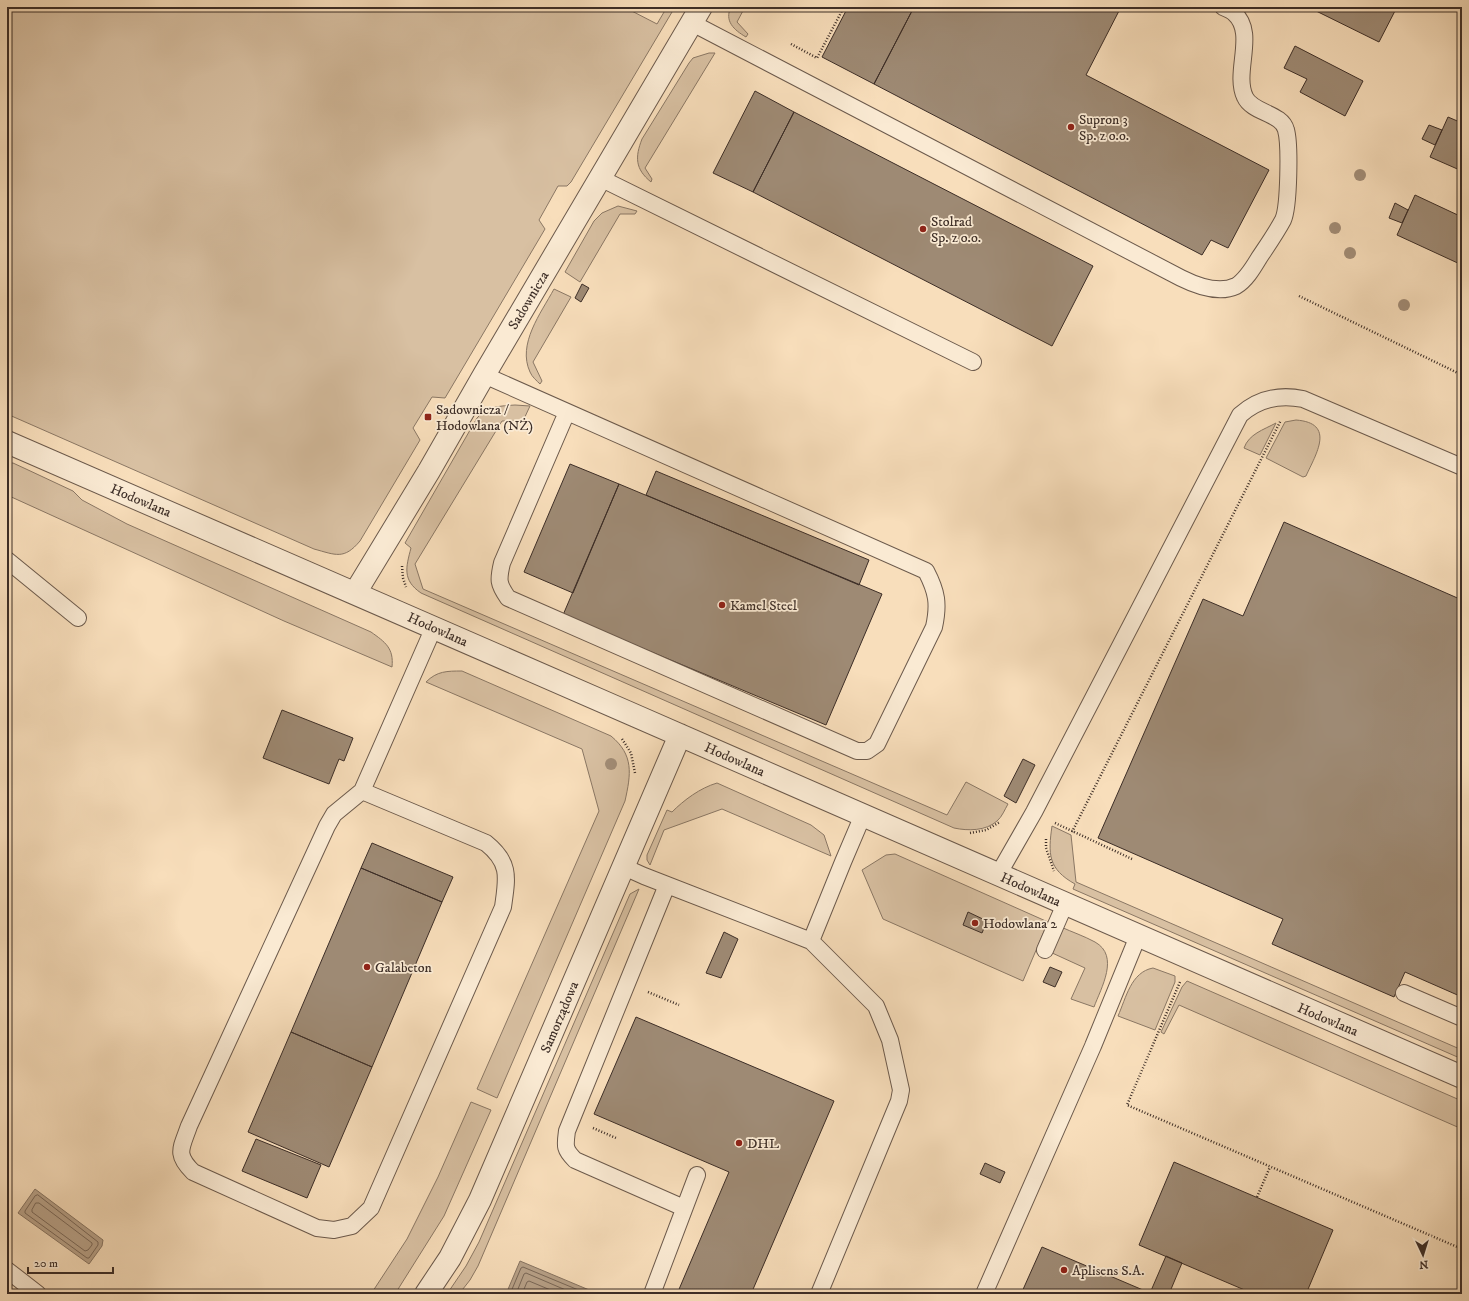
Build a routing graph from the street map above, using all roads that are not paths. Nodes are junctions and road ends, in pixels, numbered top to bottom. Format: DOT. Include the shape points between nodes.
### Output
graph roads {
  1 [pos="1223,7"];
  2 [pos="696,15"];
  3 [pos="600,178"];
  4 [pos="973,362"];
  5 [pos="484,375"];
  6 [pos="567,412"];
  7 [pos="7,442"];
  8 [pos="1462,467"];
  9 [pos="7,560"];
  10 [pos="355,592"];
  11 [pos="78,618"];
  12 [pos="434,627"];
  13 [pos="680,735"];
  14 [pos="362,791"];
  15 [pos="863,815"];
  16 [pos="624,867"];
  17 [pos="998,875"];
  18 [pos="667,885"];
  19 [pos="1065,904"];
  20 [pos="1138,936"];
  21 [pos="811,940"];
  22 [pos="1045,950"];
  23 [pos="1404,993"];
  24 [pos="1462,1018"];
  25 [pos="1462,1077"];
  26 [pos="697,1175"];
  27 [pos="684,1208"];
  28 [pos="7,1270"];
  29 [pos="38,1294"];
  30 [pos="426,1294"];
  31 [pos="652,1294"];
  32 [pos="819,1294"];
  33 [pos="984,1294"];
  1 -- 2 [label="lane" via="1233,12 1242,22 1242,76 1245,97 1251,105 1280,120 1286,128 1288,148 1287,204 1283,219 1249,274 1237,285 1226,289 1213,289 1181,278"];
  2 -- 3 [label="street, Sadownicza"];
  3 -- 4 [label="lane"];
  3 -- 5 [label="street, Sadownicza"];
  5 -- 6 [label="lane"];
  5 -- 10 [label="street, Sadownicza"];
  6 -- 6 [label="lane" via="502,563 499,575 500,588 508,598 857,752 868,751 876,744 934,627 937,599 933,583 926,571"];
  7 -- 10 [label="street, Hodowlana"];
  8 -- 17 [label="lane" via="1303,399 1292,397 1260,401 1240,415 1034,812"];
  9 -- 11 [label="lane"];
  10 -- 12 [label="street, Hodowlana"];
  12 -- 13 [label="street, Hodowlana"];
  12 -- 14 [label="lane"];
  13 -- 15 [label="street, Hodowlana"];
  13 -- 16 [label="street, Samorządowa"];
  14 -- 14 [label="lane" via="486,843 497,852 505,864 506,882 503,907 371,1208 352,1226 334,1230 317,1228 193,1172 180,1156 189,1126 327,826 334,814"];
  15 -- 17 [label="street, Hodowlana"];
  15 -- 21 [label="lane"];
  16 -- 18 [label="lane"];
  16 -- 30 [label="street, Samorządowa" via="480,1200 450,1258"];
  17 -- 19 [label="street, Hodowlana"];
  18 -- 21 [label="lane"];
  18 -- 27 [label="lane" via="566,1131 565,1143 567,1152 575,1160"];
  19 -- 20 [label="street, Hodowlana"];
  19 -- 22 [label="lane"];
  20 -- 25 [label="street, Hodowlana"];
  20 -- 33 [label="lane" via="1096,1039"];
  21 -- 32 [label="lane" via="876,1006 890,1040 901,1090 899,1101"];
  23 -- 24 [label="lane"];
  26 -- 27 [label="lane"];
  27 -- 31 [label="lane"];
  28 -- 29 [label="lane"];
}
